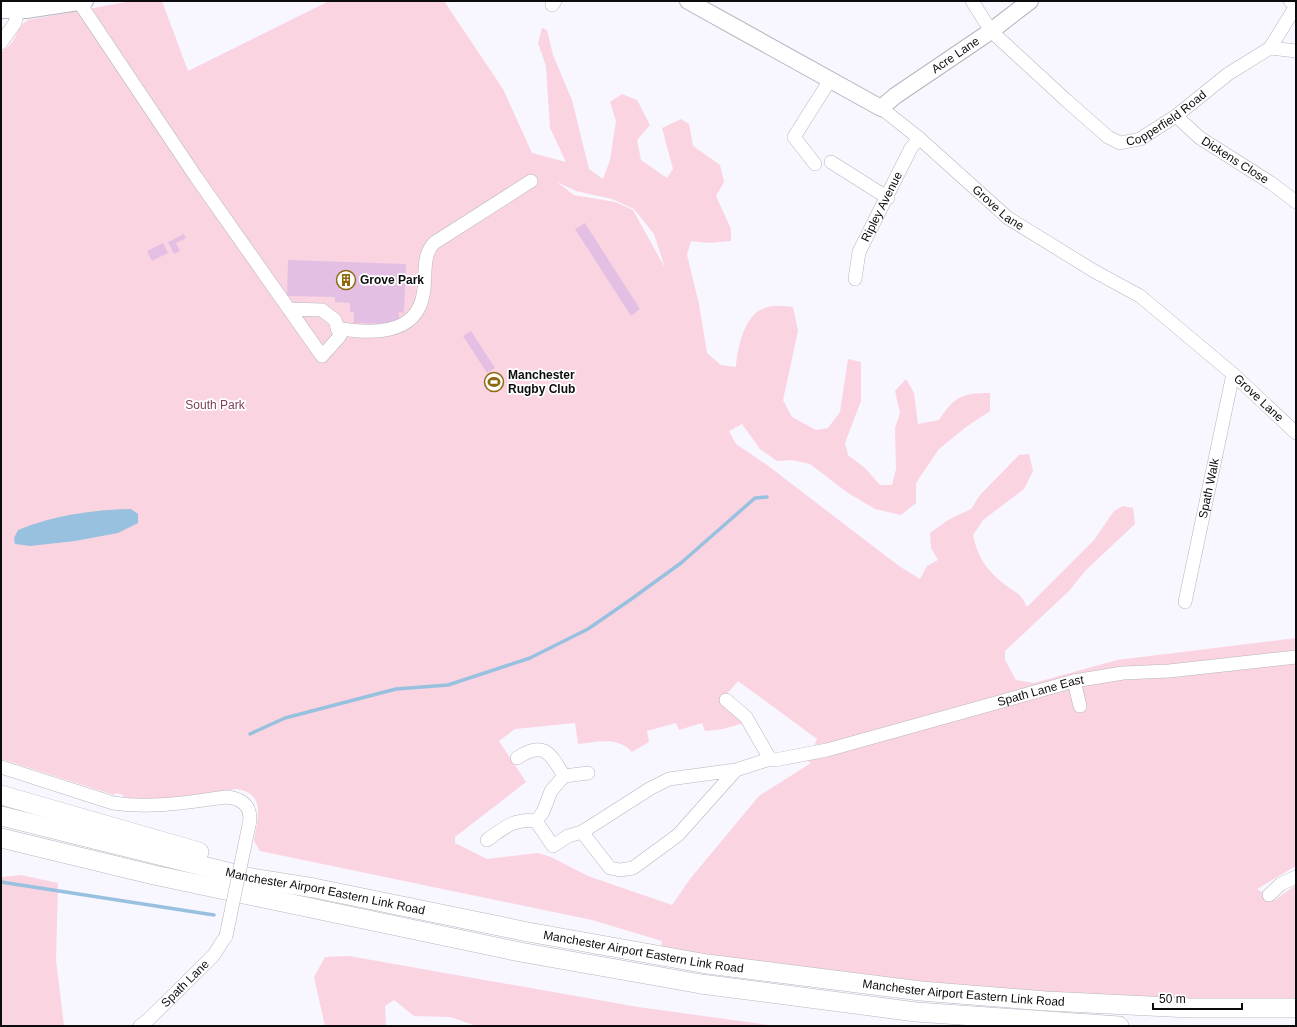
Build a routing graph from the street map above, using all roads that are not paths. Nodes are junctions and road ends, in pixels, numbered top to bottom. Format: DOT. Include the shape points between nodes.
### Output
graph roads {
  1 [pos="688,1"];
  2 [pos="972,1"];
  3 [pos="1030,1"];
  4 [pos="1290,1"];
  5 [pos="82,2"];
  6 [pos="23,7"];
  7 [pos="1,10"];
  8 [pos="991,31"];
  9 [pos="1,43"];
  10 [pos="1270,48"];
  11 [pos="1296,51"];
  12 [pos="830,80"];
  13 [pos="881,108"];
  14 [pos="1176,116"];
  15 [pos="918,138"];
  16 [pos="830,162"];
  17 [pos="815,164"];
  18 [pos="531,181"];
  19 [pos="888,198"];
  20 [pos="1296,202"];
  21 [pos="855,279"];
  22 [pos="290,308"];
  23 [pos="337,328"];
  24 [pos="1232,374"];
  25 [pos="1296,433"];
  26 [pos="1185,602"];
  27 [pos="1296,657"];
  28 [pos="1074,681"];
  29 [pos="726,700"];
  30 [pos="1080,706"];
  31 [pos="517,758"];
  32 [pos="770,758"];
  33 [pos="1,767"];
  34 [pos="736,770"];
  35 [pos="588,773"];
  36 [pos="564,776"];
  37 [pos="1,795"];
  38 [pos="1,816"];
  39 [pos="536,821"];
  40 [pos="582,832"];
  41 [pos="1,838"];
  42 [pos="486,840"];
  43 [pos="1,849"];
  44 [pos="154,875"];
  45 [pos="1296,877"];
  46 [pos="314,888"];
  47 [pos="1269,895"];
  48 [pos="1296,1008"];
  49 [pos="140,1026"];
  50 [pos="1119,1026"];
  1 -- 12 [label="main road, Grove Lane"];
  2 -- 8 [label="street, Copperfield Road"];
  3 -- 8 [label="main road, Acre Lane"];
  4 -- 10 [label="street" via="1296,6"];
  5 -- 6 [label="main road"];
  5 -- 22 [label="street" via="196,177"];
  6 -- 7 [label="main road"];
  6 -- 9 [label="street"];
  8 -- 13 [label="main road, Acre Lane"];
  8 -- 14 [label="street, Copperfield Road" via="1108,137 1120,142 1140,139"];
  10 -- 11 [label="street"];
  10 -- 14 [label="street, Copperfield Road" via="1228,74"];
  12 -- 13 [label="main road, Grove Lane"];
  12 -- 17 [label="street" via="794,137"];
  13 -- 15 [label="street, Grove Lane"];
  14 -- 20 [label="street, Dickens Close" via="1200,138"];
  15 -- 19 [label="street, Ripley Avenue"];
  15 -- 24 [label="street, Grove Lane" via="1008,218 1140,296"];
  16 -- 19 [label="street"];
  18 -- 23 [label="street" via="429,248 423,281 424,295 419,309 410,320 396,328 376,332"];
  19 -- 21 [label="street, Ripley Avenue" via="859,252"];
  22 -- 23 [label="street" via="322,310 335,320"];
  22 -- 23 [label="street" via="322,356 340,336"];
  24 -- 25 [label="street, Grove Lane"];
  24 -- 26 [label="street, Spath Walk"];
  27 -- 28 [label="street, Spath Lane East"];
  28 -- 30 [label="street"];
  28 -- 32 [label="street, Spath Lane East" via="827,750 775,760"];
  29 -- 32 [label="street" via="746,717"];
  31 -- 36 [label="street" via="532,750 547,751"];
  32 -- 34 [label="street, Spath Lane East"];
  33 -- 49 [label="street, Spath Lane, bridge" via="113,803 155,806 227,797 244,802 248,808 249,825 226,936 213,956"];
  34 -- 40 [label="street, Spath Lane East" via="669,779"];
  34 -- 40 [label="street" via="678,835 634,868 610,868"];
  35 -- 36 [label="street"];
  36 -- 39 [label="street" via="551,791 543,812"];
  37 -- 46 [label="highway" via="255,868"];
  38 -- 46 [label="highway, Manchester Airport Eastern Link Road" via="251,878"];
  39 -- 40 [label="street, Spath Lane East" via="552,846 568,836"];
  39 -- 42 [label="street" via="518,821"];
  41 -- 44 [label="highway, Manchester Airport Eastern Link Road"];
  43 -- 44 [label="highway"];
  44 -- 50 [label="highway, Manchester Airport Eastern Link Road" via="520,952 701,984 916,1012"];
  45 -- 47 [label="street" via="1280,884"];
  46 -- 48 [label="highway, Manchester Airport Eastern Link Road" via="640,953 853,983 966,995 1105,1005"];
}
